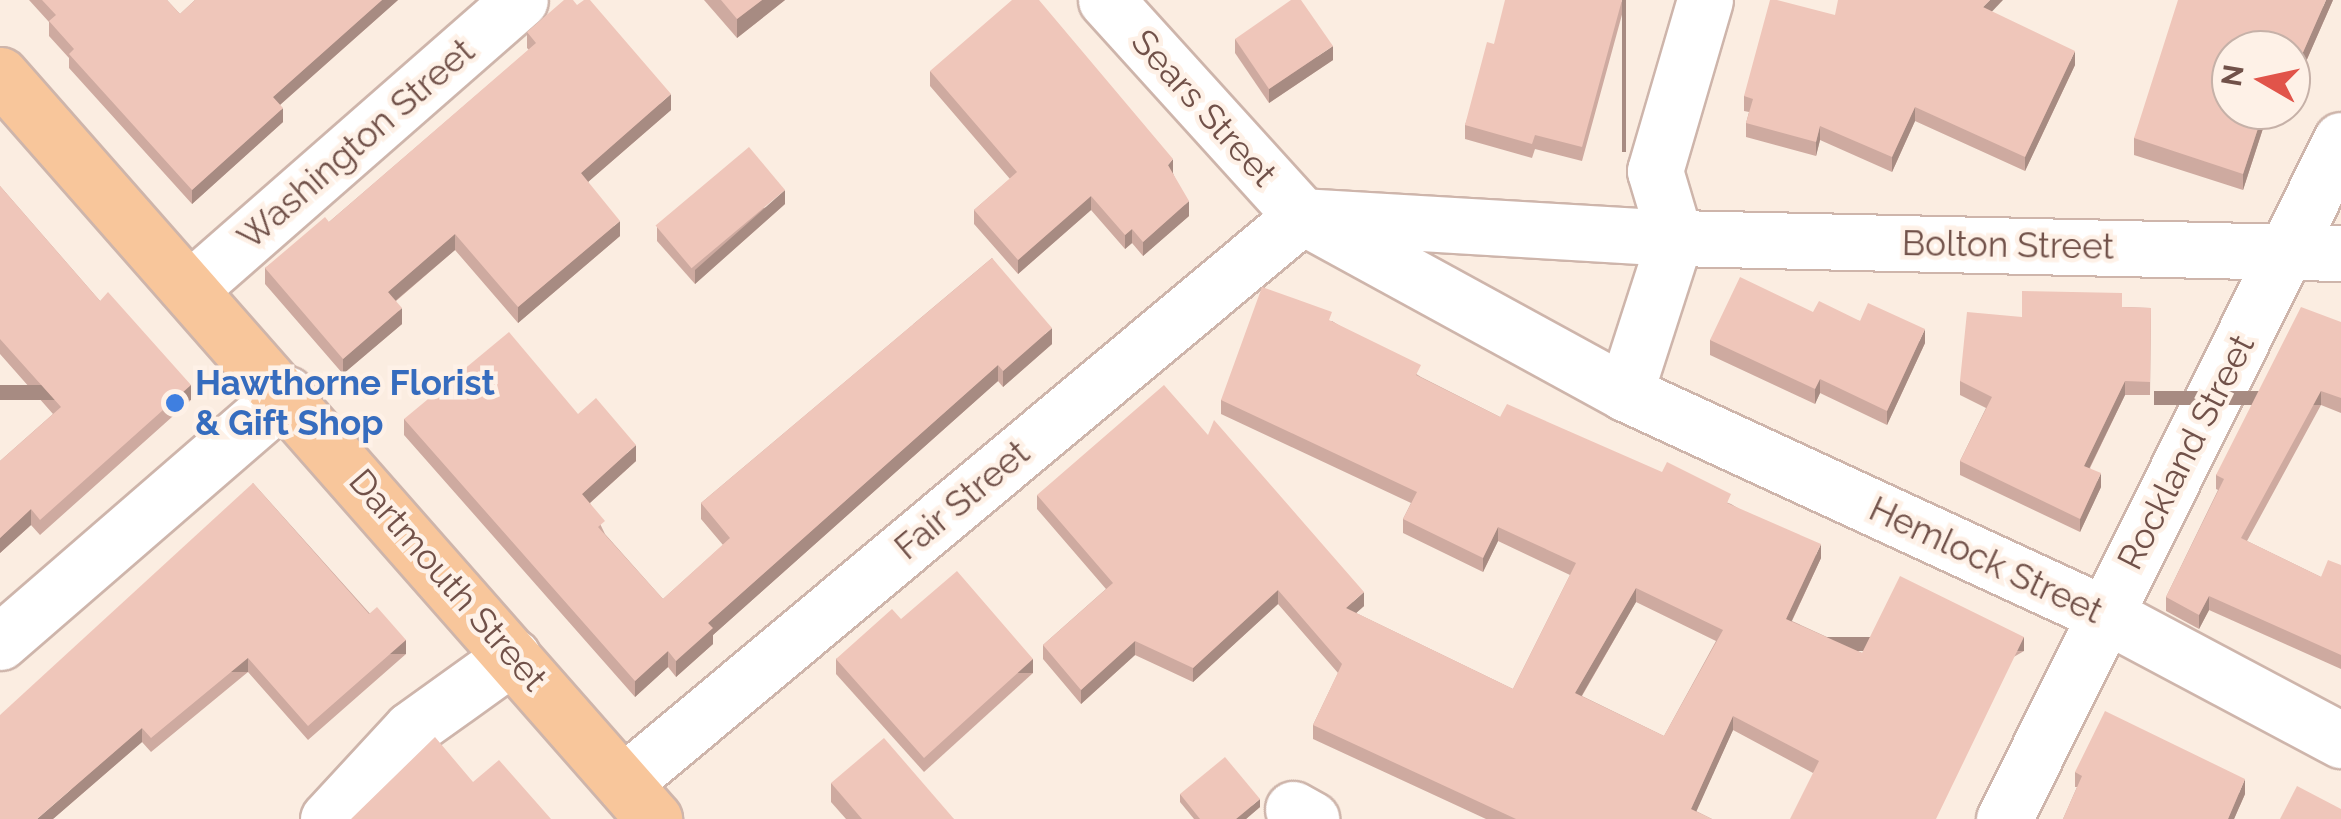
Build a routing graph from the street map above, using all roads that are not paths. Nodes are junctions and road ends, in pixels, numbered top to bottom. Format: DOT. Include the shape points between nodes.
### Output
graph roads {
  1 [pos="520,0"];
  2 [pos="1106,0"];
  3 [pos="1705,0"];
  4 [pos="0,74"];
  5 [pos="2341,140"];
  6 [pos="1302,216"];
  7 [pos="1675,238"];
  8 [pos="2316,252"];
  9 [pos="191,288"];
  10 [pos="1625,392"];
  11 [pos="286,394"];
  12 [pos="2102,613"];
  13 [pos="0,642"];
  14 [pos="513,656"];
  15 [pos="2341,740"];
  16 [pos="638,801"];
  17 [pos="328,819"];
  18 [pos="2004,819"];
  1 -- 9 [label="street, Washington Street"];
  2 -- 6 [label="street, Sears Street"];
  3 -- 7 [label="street" via="1655,171"];
  4 -- 9 [label="main road, Dartmouth Street"];
  5 -- 8 [label="street, Rockland Street"];
  6 -- 7 [label="street"];
  6 -- 10 [label="street"];
  6 -- 16 [label="street, Fair Street"];
  7 -- 8 [label="street, Bolton Street"];
  7 -- 10 [label="street"];
  8 -- 12 [label="street, Rockland Street"];
  9 -- 11 [label="main road, Dartmouth Street"];
  10 -- 12 [label="street, Hemlock Street"];
  11 -- 13 [label="street"];
  11 -- 14 [label="main road, Dartmouth Street"];
  12 -- 15 [label="street, Hemlock Street"];
  12 -- 18 [label="street, Rockland Street"];
  14 -- 16 [label="main road, Dartmouth Street"];
  14 -- 17 [label="street" via="412,729"];
}
